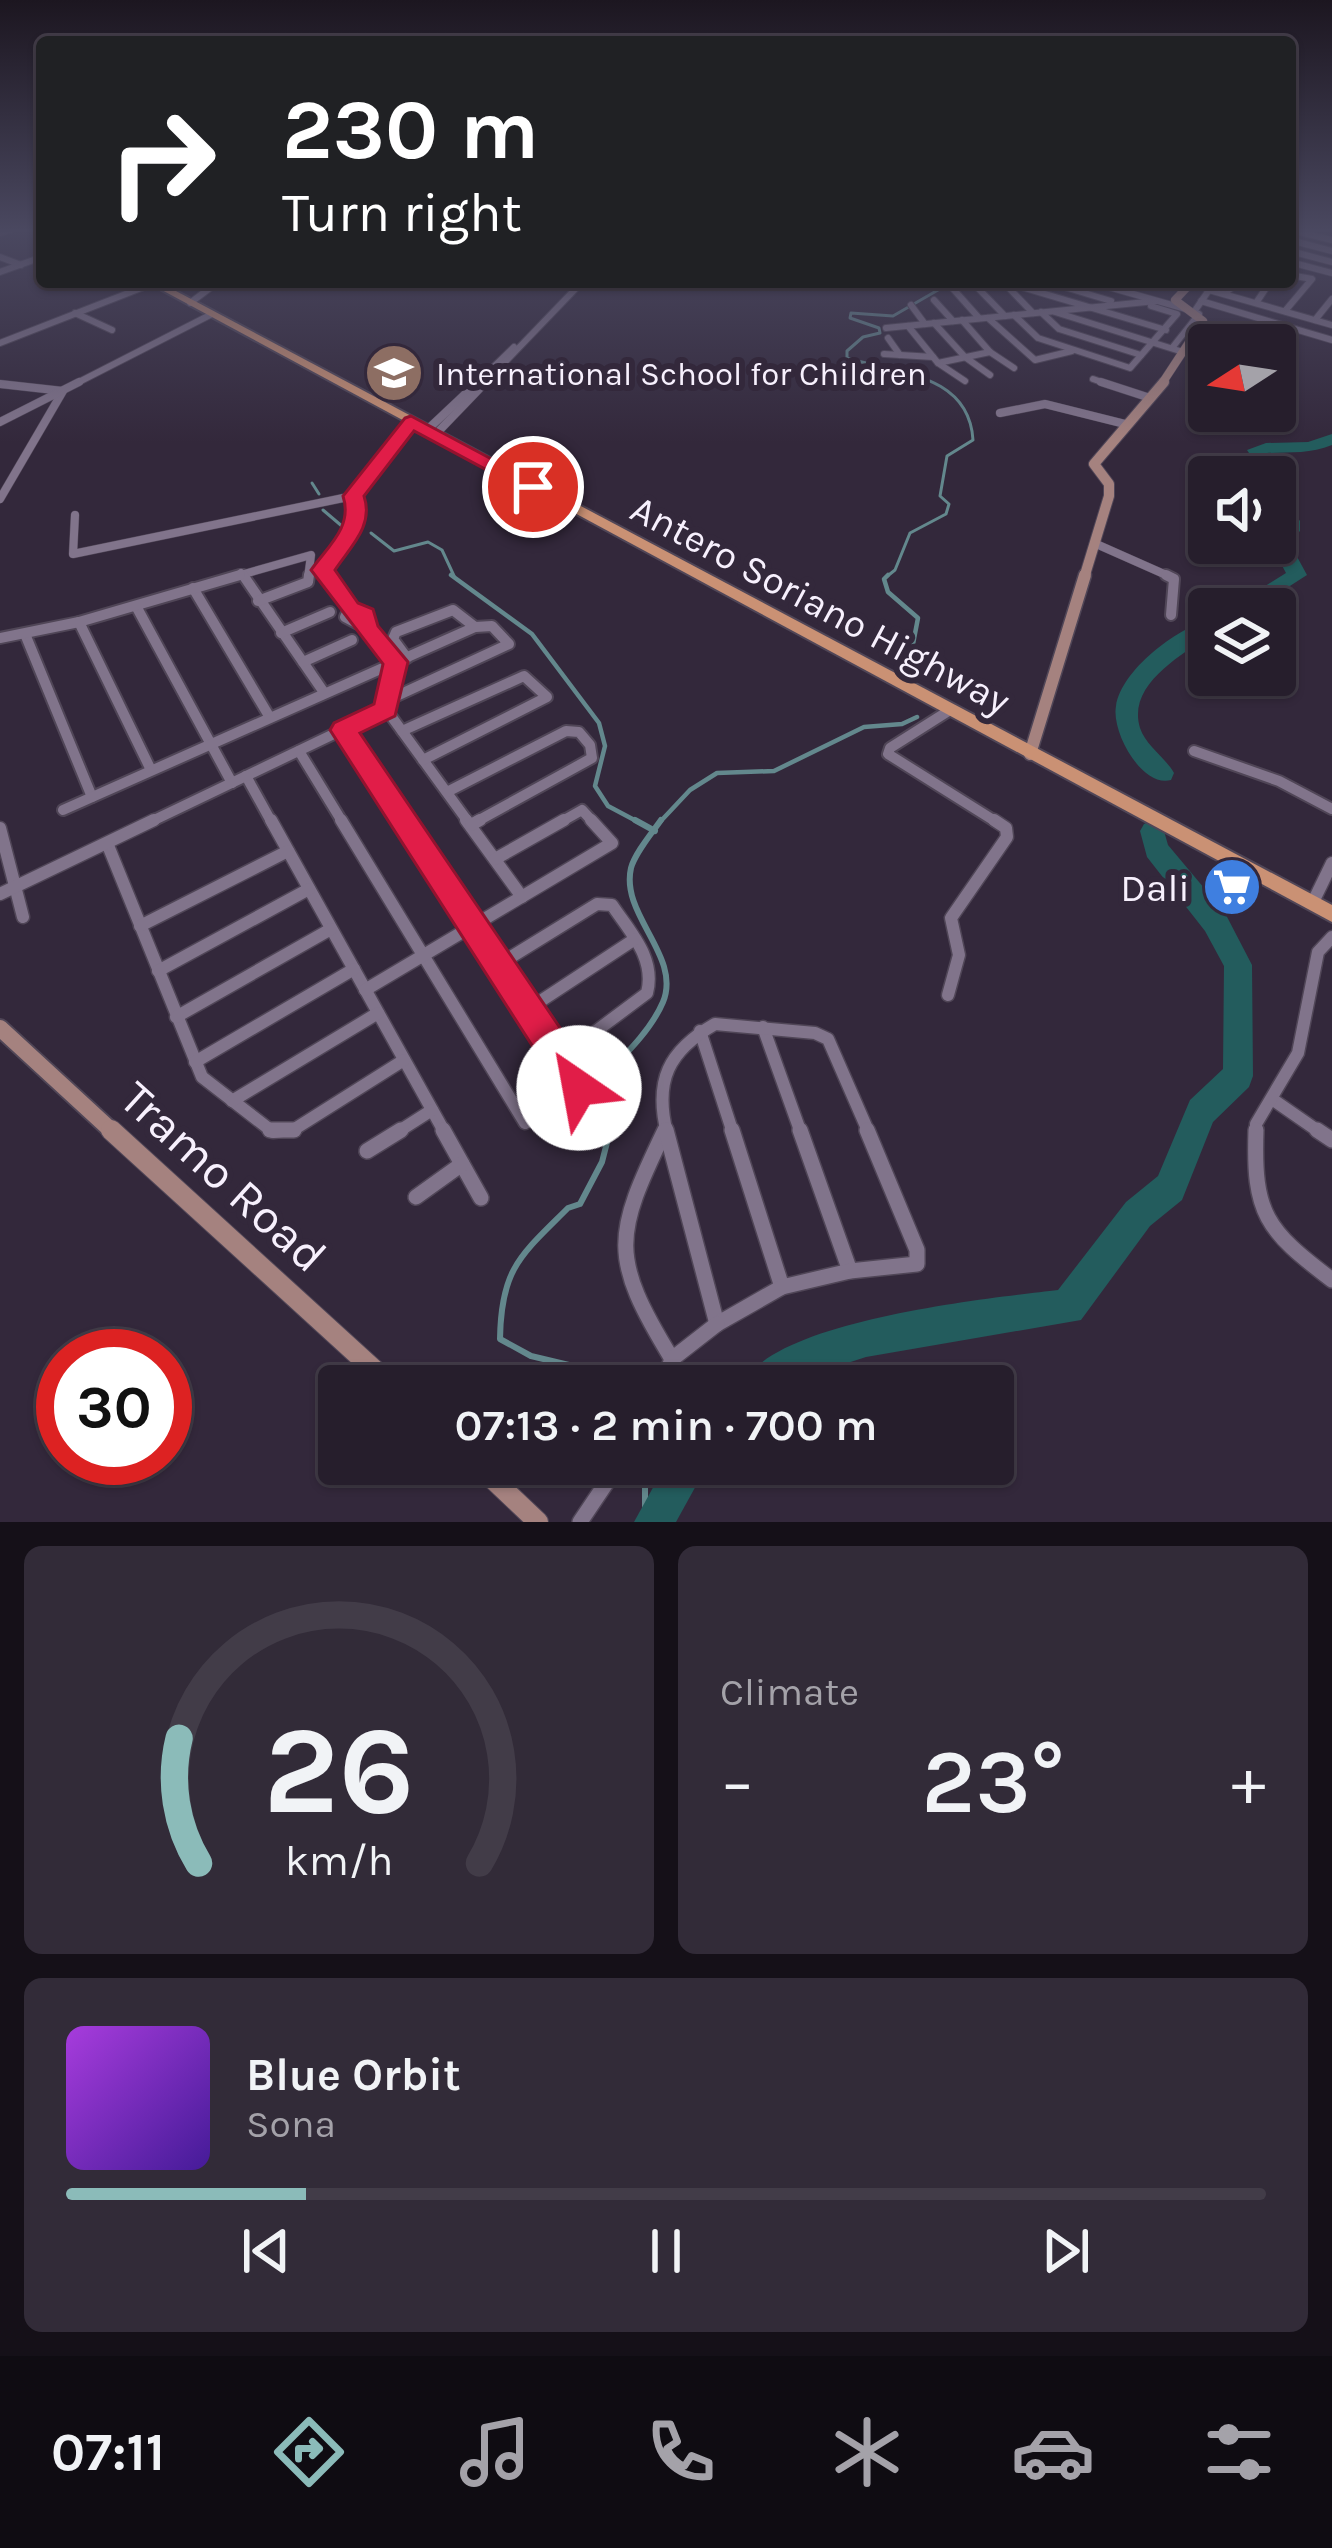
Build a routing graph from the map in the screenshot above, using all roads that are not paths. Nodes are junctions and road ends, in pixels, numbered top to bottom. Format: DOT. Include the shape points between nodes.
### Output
graph roads {
  1 [pos="105,301"];
  2 [pos="187,301"];
  3 [pos="193,301"];
  4 [pos="564,301"];
  5 [pos="935,301"];
  6 [pos="966,301"];
  7 [pos="994,301"];
  8 [pos="1028,301"];
  9 [pos="1067,301"];
  10 [pos="1113,301"];
  11 [pos="1151,301"];
  12 [pos="1177,301"];
  13 [pos="1201,301"];
  14 [pos="1249,301"];
  15 [pos="1293,301"];
  16 [pos="1330,301"];
  17 [pos="1154,302"];
  18 [pos="190,303"];
  19 [pos="1120,303"];
  20 [pos="1256,303"];
  21 [pos="911,305"];
  22 [pos="1087,307"];
  23 [pos="1196,309"];
  24 [pos="1285,311"];
  25 [pos="1042,312"];
  26 [pos="75,313"];
  27 [pos="212,314"];
  28 [pos="1010,315"];
  29 [pos="984,318"];
  30 [pos="1315,320"];
  31 [pos="957,321"];
  32 [pos="1135,321"];
  33 [pos="929,324"];
  34 [pos="1332,325"];
  35 [pos="908,326"];
  36 [pos="112,330"];
  37 [pos="1166,330"];
  38 [pos="1332,340"];
  39 [pos="1152,342"];
  40 [pos="0,343"];
  41 [pos="1076,350"];
  42 [pos="1178,350"];
  43 [pos="990,352"];
  44 [pos="884,354"];
  45 [pos="900,355"];
  46 [pos="1141,355"];
  47 [pos="965,357"];
  48 [pos="935,360"];
  49 [pos="1014,368"];
  50 [pos="990,375"];
  51 [pos="1093,379"];
  52 [pos="964,381"];
  53 [pos="0,384"];
  54 [pos="23,386"];
  55 [pos="63,391"];
  56 [pos="0,397"];
  57 [pos="1147,397"];
  58 [pos="1000,413"];
  59 [pos="0,422"];
  60 [pos="411,422"];
  61 [pos="1125,424"];
  62 [pos="431,433"];
  63 [pos="353,496"];
  64 [pos="0,499"];
  65 [pos="75,515"];
  66 [pos="1094,543"];
  67 [pos="241,573"];
  68 [pos="193,588"];
  69 [pos="258,601"];
  70 [pos="136,607"];
  71 [pos="330,612"];
  72 [pos="1171,615"];
  73 [pos="79,622"];
  74 [pos="475,627"];
  75 [pos="281,633"];
  76 [pos="25,634"];
  77 [pos="0,638"];
  78 [pos="352,640"];
  79 [pos="401,660"];
  80 [pos="302,662"];
  81 [pos="323,691"];
  82 [pos="387,705"];
  83 [pos="950,710"];
  84 [pos="269,716"];
  85 [pos="344,730"];
  86 [pos="402,731"];
  87 [pos="209,743"];
  88 [pos="299,751"];
  89 [pos="1194,751"];
  90 [pos="1030,754"];
  91 [pos="423,760"];
  92 [pos="151,770"];
  93 [pos="239,780"];
  94 [pos="447,792"];
  95 [pos="92,797"];
  96 [pos="1332,809"];
  97 [pos="63,810"];
  98 [pos="471,825"];
  99 [pos="0,828"];
  100 [pos="107,843"];
  101 [pos="2,845"];
  102 [pos="288,851"];
  103 [pos="495,859"];
  104 [pos="1332,863"];
  105 [pos="15,886"];
  106 [pos="309,889"];
  107 [pos="0,894"];
  108 [pos="522,897"];
  109 [pos="1312,902"];
  110 [pos="1332,914"];
  111 [pos="23,917"];
  112 [pos="140,926"];
  113 [pos="472,927"];
  114 [pos="331,929"];
  115 [pos="1332,937"];
  116 [pos="635,939"];
  117 [pos="423,956"];
  118 [pos="498,965"];
  119 [pos="354,969"];
  120 [pos="158,971"];
  121 [pos="365,990"];
  122 [pos="948,995"];
  123 [pos="527,1010"];
  124 [pos="378,1012"];
  125 [pos="176,1017"];
  126 [pos="764,1027"];
  127 [pos="0,1028"];
  128 [pos="700,1031"];
  129 [pos="560,1058"];
  130 [pos="404,1060"];
  131 [pos="195,1062"];
  132 [pos="579,1088"];
  133 [pos="1273,1099"];
  134 [pos="232,1101"];
  135 [pos="432,1110"];
  136 [pos="525,1123"];
  137 [pos="666,1127"];
  138 [pos="1332,1140"];
  139 [pos="367,1151"];
  140 [pos="462,1164"];
  141 [pos="416,1197"];
  142 [pos="481,1198"];
  143 [pos="850,1271"];
  144 [pos="1332,1280"];
  145 [pos="782,1287"];
  146 [pos="717,1324"];
  147 [pos="672,1359"];
  148 [pos="369,1365"];
  149 [pos="670,1365"];
  150 [pos="499,1485"];
  151 [pos="605,1485"];
  152 [pos="538,1522"];
  153 [pos="580,1522"];
  1 -- 26 [label="street"];
  2 -- 18 [label="main road, Antero Soriano Highway"];
  3 -- 18 [label="street"];
  4 -- 62 [label="street"];
  5 -- 31 [label="street"];
  6 -- 29 [label="street"];
  7 -- 28 [label="street"];
  8 -- 25 [label="street"];
  9 -- 22 [label="street"];
  10 -- 19 [label="street"];
  11 -- 17 [label="street"];
  12 -- 23 [label="street"];
  13 -- 23 [label="street"];
  14 -- 20 [label="street"];
  15 -- 24 [label="street"];
  16 -- 30 [label="street"];
  17 -- 19 [label="street"];
  17 -- 23 [label="street"];
  17 -- 32 [label="street"];
  17 -- 37 [label="street" via="1177,314"];
  18 -- 27 [label="main road, Antero Soriano Highway"];
  19 -- 22 [label="street"];
  20 -- 24 [label="street"];
  21 -- 33 [label="street"];
  22 -- 25 [label="street"];
  22 -- 32 [label="street"];
  23 -- 38 [label="street"];
  23 -- 42 [label="street" via="1203,321"];
  24 -- 30 [label="street"];
  25 -- 28 [label="street"];
  25 -- 39 [label="street"];
  25 -- 46 [label="street" via="1059,329"];
  26 -- 36 [label="street"];
  26 -- 40 [label="street"];
  27 -- 55 [label="street"];
  27 -- 60 [label="main road, Antero Soriano Highway"];
  28 -- 29 [label="street"];
  28 -- 41 [label="street" via="1039,338"];
  29 -- 31 [label="street"];
  29 -- 41 [label="street" via="1035,360"];
  30 -- 34 [label="street"];
  31 -- 33 [label="street"];
  31 -- 43 [label="street"];
  32 -- 37 [label="street"];
  33 -- 35 [label="street"];
  33 -- 47 [label="street"];
  35 -- 45 [label="street" via="887,333"];
  35 -- 48 [label="street"];
  37 -- 39 [label="street"];
  39 -- 42 [label="street"];
  39 -- 46 [label="street"];
  41 -- 46 [label="street" via="1130,368"];
  42 -- 57 [label="street" via="1167,379"];
  43 -- 47 [label="street"];
  43 -- 49 [label="street"];
  44 -- 45 [label="street"];
  45 -- 48 [label="street"];
  47 -- 48 [label="street"];
  47 -- 50 [label="street"];
  48 -- 52 [label="street"];
  51 -- 57 [label="street"];
  53 -- 54 [label="street"];
  54 -- 55 [label="street"];
  54 -- 56 [label="street"];
  55 -- 59 [label="street"];
  55 -- 64 [label="street"];
  57 -- 61 [label="street"];
  58 -- 61 [label="street" via="1045,404"];
  60 -- 62 [label="main road, Antero Soriano Highway"];
  60 -- 63 [label="street"];
  61 -- 66 [label="street" via="1094,464 1110,489"];
  62 -- 83 [label="main road, Antero Soriano Highway"];
  63 -- 65 [label="street" via="73,554"];
  63 -- 79 [label="street" via="355,526 323,570 350,608 349,623"];
  66 -- 72 [label="street" via="1174,579"];
  66 -- 90 [label="street"];
  67 -- 68 [label="street"];
  67 -- 69 [label="street"];
  67 -- 69 [label="street" via="311,555 308,582"];
  68 -- 70 [label="street"];
  68 -- 84 [label="street"];
  69 -- 75 [label="street"];
  70 -- 73 [label="street"];
  70 -- 87 [label="street"];
  71 -- 75 [label="street"];
  73 -- 76 [label="street"];
  73 -- 92 [label="street"];
  74 -- 79 [label="street"];
  74 -- 79 [label="street" via="453,610 396,632"];
  74 -- 82 [label="street" via="492,626 507,648"];
  75 -- 80 [label="street"];
  76 -- 77 [label="street"];
  76 -- 95 [label="street"];
  78 -- 80 [label="street"];
  79 -- 81 [label="street"];
  79 -- 82 [label="street"];
  80 -- 81 [label="street"];
  81 -- 84 [label="street"];
  82 -- 85 [label="street"];
  82 -- 86 [label="street"];
  83 -- 90 [label="main road, Antero Soriano Highway"];
  83 -- 122 [label="street" via="888,754 1006,828 951,918 959,955"];
  84 -- 87 [label="street"];
  85 -- 88 [label="street"];
  85 -- 113 [label="street"];
  86 -- 91 [label="street"];
  86 -- 91 [label="street" via="524,676 547,697"];
  87 -- 92 [label="street"];
  87 -- 93 [label="street"];
  88 -- 93 [label="street"];
  88 -- 117 [label="street"];
  89 -- 96 [label="street"];
  90 -- 109 [label="main road, Antero Soriano Highway"];
  91 -- 94 [label="street"];
  92 -- 95 [label="street"];
  93 -- 100 [label="street"];
  93 -- 102 [label="street"];
  94 -- 98 [label="street"];
  94 -- 98 [label="street" via="566,731 590,745 592,758"];
  95 -- 97 [label="street"];
  98 -- 103 [label="street"];
  99 -- 101 [label="street"];
  100 -- 105 [label="street"];
  100 -- 112 [label="street"];
  101 -- 105 [label="street"];
  102 -- 106 [label="street"];
  102 -- 112 [label="street"];
  103 -- 108 [label="street"];
  103 -- 108 [label="street" via="582,810 610,837 608,847"];
  104 -- 109 [label="street"];
  105 -- 107 [label="street"];
  105 -- 111 [label="street"];
  106 -- 114 [label="street"];
  106 -- 120 [label="street"];
  108 -- 113 [label="street"];
  109 -- 110 [label="main road, Antero Soriano Highway"];
  112 -- 120 [label="street"];
  113 -- 117 [label="street"];
  113 -- 118 [label="street"];
  114 -- 119 [label="street"];
  114 -- 125 [label="street"];
  115 -- 133 [label="street" via="1318,952 1305,1033"];
  116 -- 118 [label="street" via="611,905 597,904"];
  116 -- 123 [label="street"];
  116 -- 129 [label="street" via="650,967 646,993"];
  117 -- 121 [label="street"];
  117 -- 136 [label="street"];
  118 -- 123 [label="street"];
  119 -- 121 [label="street"];
  119 -- 131 [label="street"];
  120 -- 125 [label="street"];
  121 -- 124 [label="street"];
  123 -- 129 [label="street"];
  124 -- 130 [label="street"];
  124 -- 134 [label="street"];
  125 -- 131 [label="street"];
  126 -- 128 [label="street" via="729,1023"];
  126 -- 143 [label="street"];
  126 -- 143 [label="street" via="828,1039 917,1250 909,1267"];
  127 -- 148 [label="street, Tramo Road"];
  128 -- 137 [label="street" via="658,1091"];
  128 -- 145 [label="street"];
  129 -- 132 [label="street"];
  130 -- 134 [label="street" via="281,1134"];
  130 -- 135 [label="street"];
  131 -- 134 [label="street"];
  133 -- 138 [label="street"];
  133 -- 144 [label="street" via="1256,1124 1254,1182 1264,1219"];
  135 -- 139 [label="street"];
  135 -- 140 [label="street"];
  137 -- 146 [label="street"];
  137 -- 147 [label="street" via="622,1230 622,1261 631,1294"];
  140 -- 141 [label="street"];
  140 -- 142 [label="street"];
  143 -- 145 [label="street"];
  145 -- 146 [label="street"];
  146 -- 147 [label="street"];
  147 -- 149 [label="street"];
  150 -- 152 [label="street"];
  151 -- 153 [label="street"];
}
